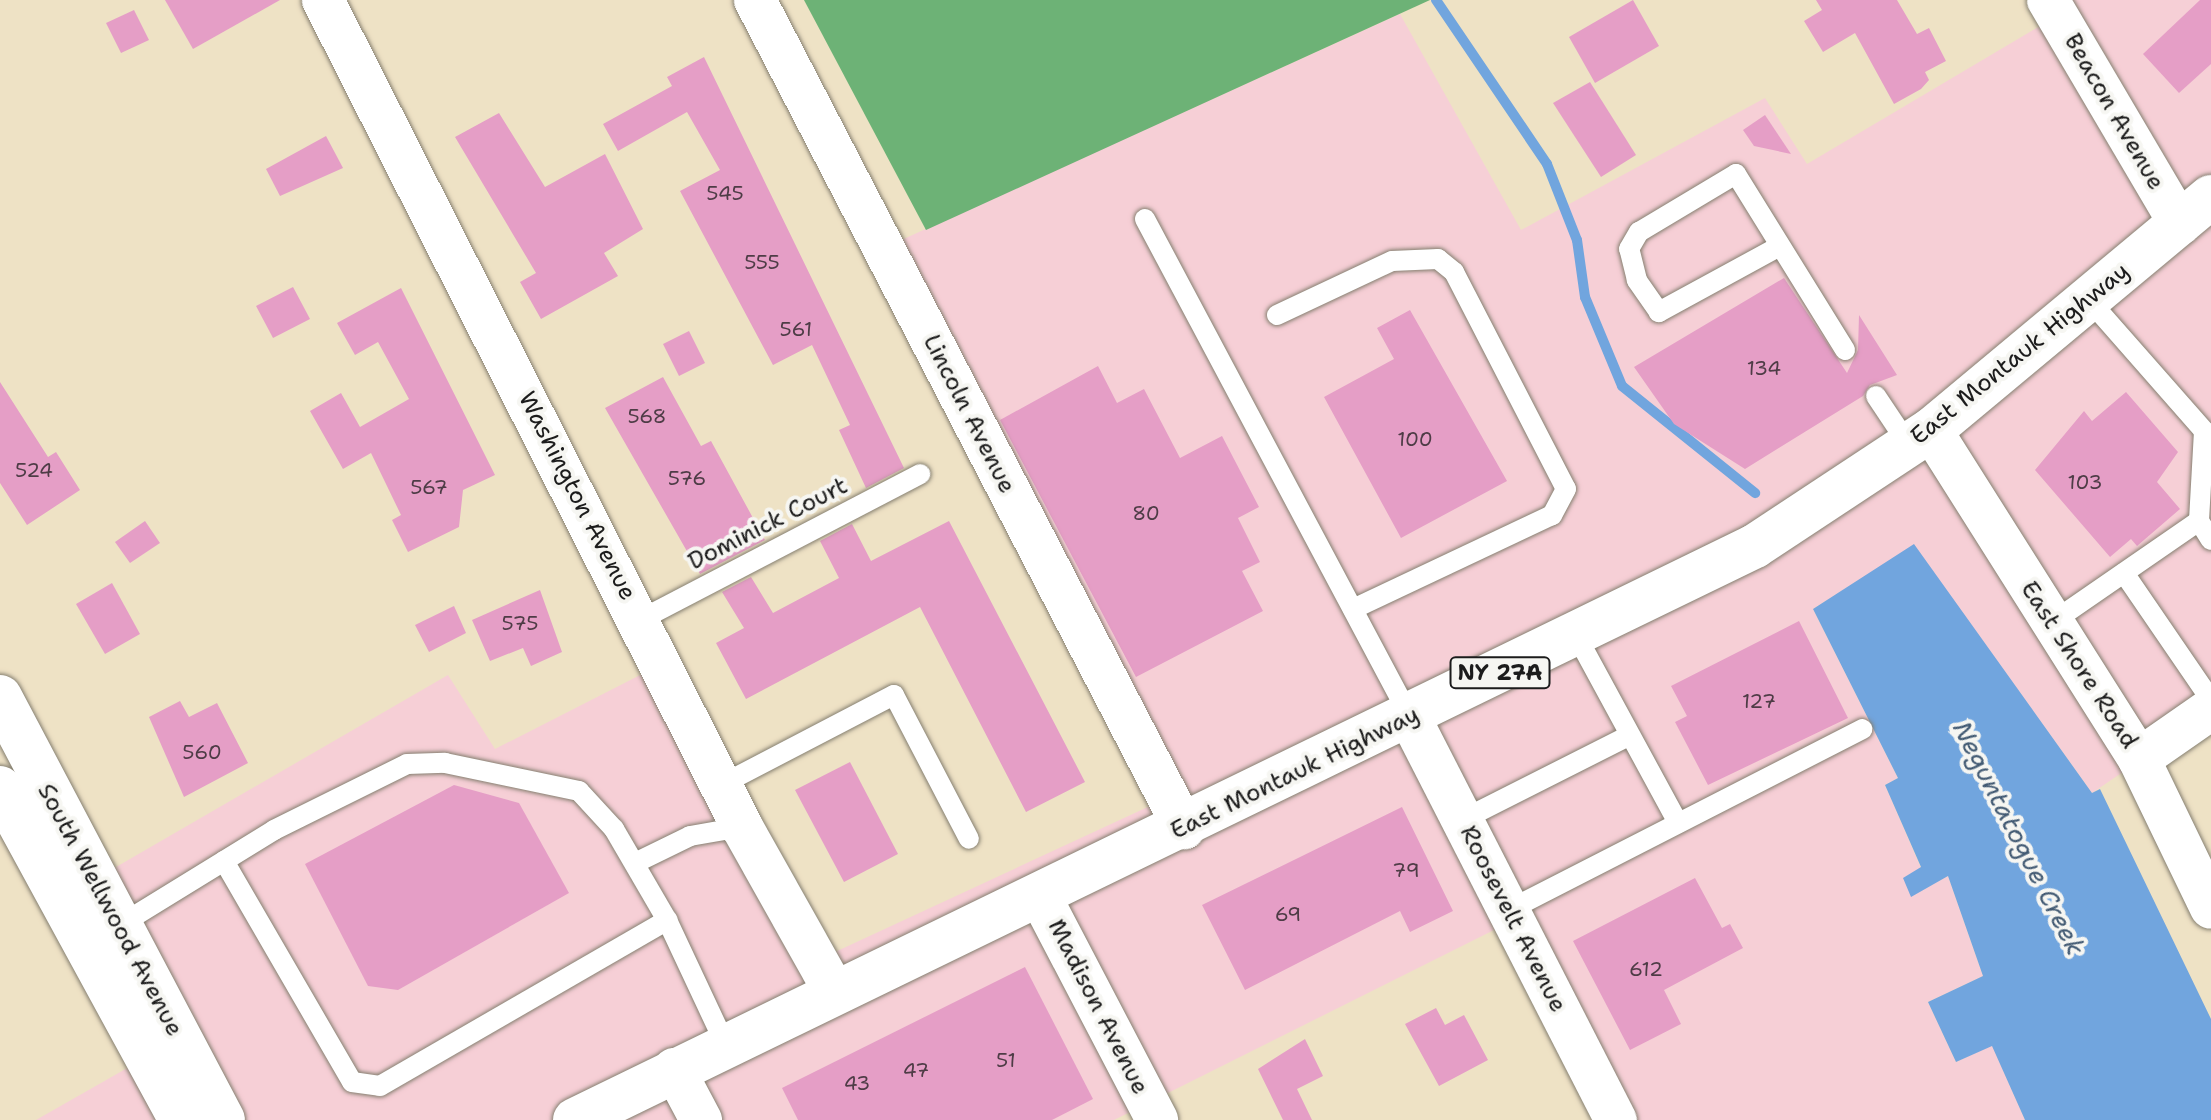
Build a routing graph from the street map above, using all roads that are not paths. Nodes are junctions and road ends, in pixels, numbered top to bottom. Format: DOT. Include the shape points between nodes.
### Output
graph roads {
  1 [pos="323,0"];
  2 [pos="755,0"];
  3 [pos="2048,0"];
  4 [pos="2195,211"];
  5 [pos="1145,219"];
  6 [pos="1778,247"];
  7 [pos="2089,300"];
  8 [pos="1277,315"];
  9 [pos="1845,350"];
  10 [pos="1876,396"];
  11 [pos="1919,437"];
  12 [pos="920,474"];
  13 [pos="2199,521"];
  14 [pos="2211,540"];
  15 [pos="2124,573"];
  16 [pos="1353,609"];
  17 [pos="640,620"];
  18 [pos="2051,623"];
  19 [pos="1576,635"];
  20 [pos="0,697"];
  21 [pos="2211,700"];
  22 [pos="2211,709"];
  23 [pos="1410,718"];
  24 [pos="1862,729"];
  25 [pos="1630,735"];
  26 [pos="2139,759"];
  27 [pos="721,785"];
  28 [pos="0,788"];
  29 [pos="1462,820"];
  30 [pos="1678,823"];
  31 [pos="742,827"];
  32 [pos="1184,828"];
  33 [pos="969,839"];
  34 [pos="224,861"];
  35 [pos="635,863"];
  36 [pos="1039,894"];
  37 [pos="64,905"];
  38 [pos="2211,908"];
  39 [pos="1509,910"];
  40 [pos="667,920"];
  41 [pos="115,928"];
  42 [pos="834,991"];
  43 [pos="725,1044"];
  44 [pos="674,1069"];
  45 [pos="181,1120"];
  46 [pos="223,1120"];
  47 [pos="575,1120"];
  48 [pos="701,1120"];
  49 [pos="1157,1120"];
  50 [pos="1616,1120"];
  1 -- 17 [label="street, Washington Avenue"];
  2 -- 32 [label="street, Lincoln Avenue"];
  3 -- 4 [label="street, Beacon Avenue"];
  4 -- 7 [label="main road, East Montauk Highway / NY 27A"];
  5 -- 16 [label="lane"];
  6 -- 6 [label="lane" via="1736,174 1639,232 1629,249 1637,280 1659,312"];
  6 -- 9 [label="lane"];
  7 -- 11 [label="main road, East Montauk Highway / NY 27A"];
  7 -- 13 [label="lane" via="2204,431"];
  8 -- 16 [label="lane" via="1392,261 1438,259 1454,272 1566,489 1552,515"];
  10 -- 11 [label="lane"];
  11 -- 18 [label="street, East Shore Road"];
  11 -- 19 [label="main road, East Montauk Highway / NY 27A" via="1755,546"];
  12 -- 17 [label="lane, Dominick Court"];
  13 -- 14 [label="lane"];
  13 -- 15 [label="lane"];
  15 -- 18 [label="lane"];
  15 -- 21 [label="lane"];
  16 -- 23 [label="lane"];
  17 -- 27 [label="street, Washington Avenue"];
  18 -- 26 [label="street, East Shore Road"];
  19 -- 23 [label="main road, East Montauk Highway / NY 27A"];
  19 -- 25 [label="lane"];
  20 -- 41 [label="main road, South Wellwood Avenue"];
  22 -- 26 [label="street"];
  23 -- 29 [label="street, Roosevelt Avenue"];
  23 -- 32 [label="main road, East Montauk Highway / NY 27A"];
  24 -- 30 [label="lane"];
  25 -- 29 [label="lane"];
  25 -- 30 [label="lane"];
  26 -- 38 [label="street, East Shore Road"];
  27 -- 31 [label="street, Washington Avenue"];
  27 -- 33 [label="lane" via="894,695"];
  28 -- 37 [label="main road, South Wellwood Avenue"];
  29 -- 39 [label="street, Roosevelt Avenue"];
  30 -- 39 [label="lane"];
  31 -- 35 [label="lane" via="690,836"];
  31 -- 42 [label="street, Washington Avenue"];
  32 -- 36 [label="main road, East Montauk Highway / NY 27A"];
  34 -- 35 [label="lane" via="407,764 445,763 579,791"];
  34 -- 40 [label="lane" via="352,1082 380,1086"];
  34 -- 41 [label="lane"];
  35 -- 40 [label="lane"];
  36 -- 42 [label="main road, East Montauk Highway / NY 27A"];
  36 -- 49 [label="street, Madison Avenue"];
  37 -- 41 [label="lane" via="93,926"];
  37 -- 45 [label="main road, South Wellwood Avenue"];
  39 -- 50 [label="street, Roosevelt Avenue"];
  40 -- 43 [label="lane"];
  41 -- 46 [label="main road, South Wellwood Avenue"];
  42 -- 43 [label="main road, East Montauk Highway / NY 27A"];
  43 -- 44 [label="main road, East Montauk Highway / NY 27A"];
  44 -- 47 [label="main road, East Montauk Highway / NY 27A"];
  44 -- 48 [label="street"];
}
